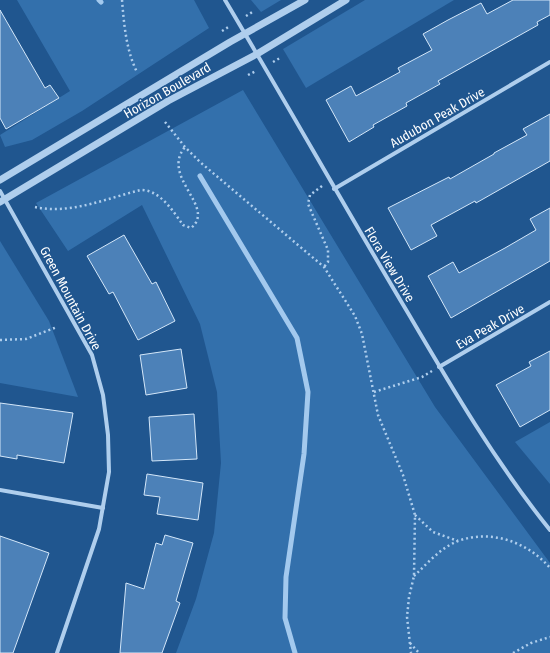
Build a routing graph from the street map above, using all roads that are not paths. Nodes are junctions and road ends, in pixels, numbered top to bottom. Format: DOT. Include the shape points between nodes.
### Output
graph roads {
  1 [pos="225,0"];
  2 [pos="305,0"];
  3 [pos="346,0"];
  4 [pos="245,34"];
  5 [pos="257,54"];
  6 [pos="550,62"];
  7 [pos="0,180"];
  8 [pos="334,189"];
  9 [pos="0,191"];
  10 [pos="3,201"];
  11 [pos="550,302"];
  12 [pos="439,367"];
  13 [pos="0,490"];
  14 [pos="103,508"];
  15 [pos="550,530"];
  16 [pos="57,653"];
  1 -- 4 [label="street, Flora View Drive"];
  2 -- 4 [label="street, Horizon Boulevard"];
  3 -- 5 [label="street, Horizon Boulevard"];
  4 -- 5 [label="street, Flora View Drive"];
  4 -- 7 [label="street, Horizon Boulevard"];
  5 -- 8 [label="street, Flora View Drive"];
  5 -- 10 [label="street, Horizon Boulevard" via="168,101"];
  6 -- 8 [label="street, Audubon Peak Drive"];
  8 -- 12 [label="street, Flora View Drive"];
  9 -- 10 [label="street, Green Mountain Drive"];
  10 -- 14 [label="street, Green Mountain Drive" via="92,355 103,395 108,435 109,472"];
  11 -- 12 [label="street, Eva Peak Drive"];
  12 -- 15 [label="street, Flora View Drive" via="499,461"];
  13 -- 14 [label="street"];
  14 -- 16 [label="street, Green Mountain Drive" via="93,550"];
}
